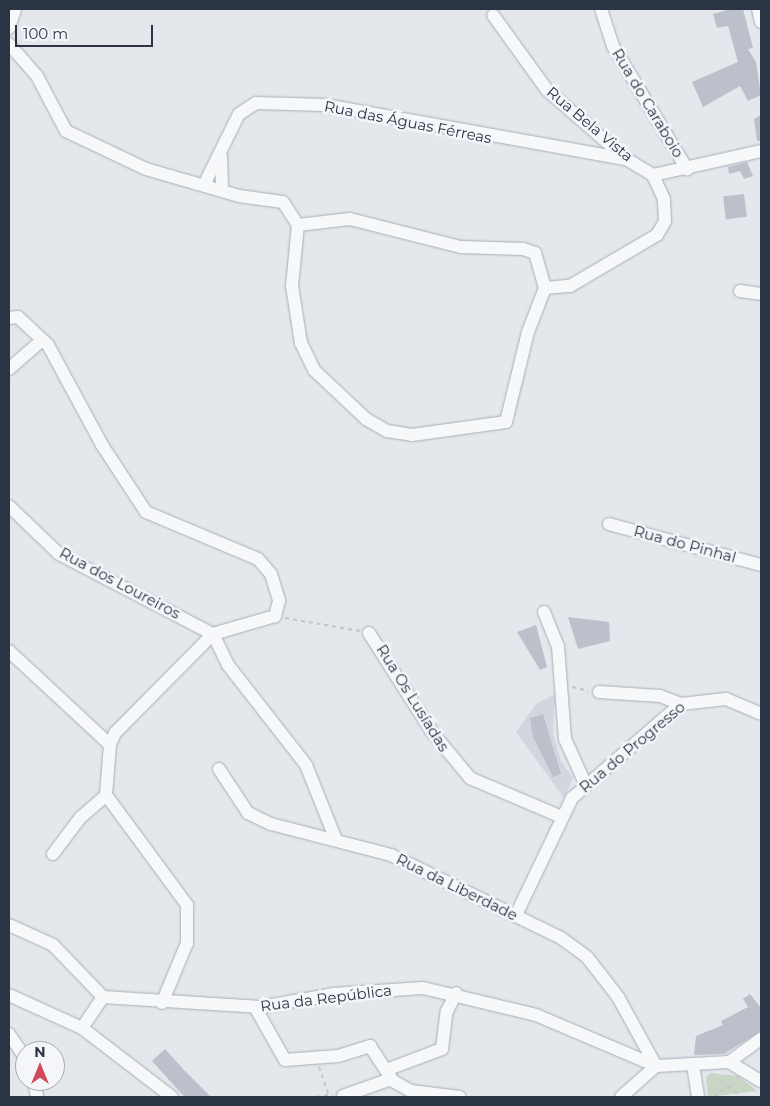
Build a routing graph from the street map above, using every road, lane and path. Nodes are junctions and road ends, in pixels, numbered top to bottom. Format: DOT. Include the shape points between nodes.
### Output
graph roads {
  1 [pos="15,9"];
  2 [pos="601,9"];
  3 [pos="758,9"];
  4 [pos="493,15"];
  5 [pos="761,22"];
  6 [pos="9,28"];
  7 [pos="9,44"];
  8 [pos="761,150"];
  9 [pos="221,157"];
  10 [pos="626,158"];
  11 [pos="686,169"];
  12 [pos="653,175"];
  13 [pos="204,185"];
  14 [pos="222,191"];
  15 [pos="298,225"];
  16 [pos="545,288"];
  17 [pos="740,291"];
  18 [pos="761,294"];
  19 [pos="9,318"];
  20 [pos="40,342"];
  21 [pos="9,369"];
  22 [pos="9,506"];
  23 [pos="609,524"];
  24 [pos="761,565"];
  25 [pos="544,612"];
  26 [pos="275,616"];
  27 [pos="369,633"];
  28 [pos="213,634"];
  29 [pos="9,651"];
  30 [pos="562,688"];
  31 [pos="599,692"];
  32 [pos="681,704"];
  33 [pos="761,714"];
  34 [pos="110,745"];
  35 [pos="219,768"];
  36 [pos="585,783"];
  37 [pos="106,795"];
  38 [pos="562,817"];
  39 [pos="336,840"];
  40 [pos="53,854"];
  41 [pos="516,916"];
  42 [pos="9,925"];
  43 [pos="456,994"];
  44 [pos="9,995"];
  45 [pos="102,996"];
  46 [pos="162,1003"];
  47 [pos="255,1007"];
  48 [pos="82,1028"];
  49 [pos="761,1039"];
  50 [pos="315,1058"];
  51 [pos="729,1062"];
  52 [pos="694,1065"];
  53 [pos="656,1066"];
  54 [pos="389,1074"];
  55 [pos="756,1078"];
  56 [pos="761,1089"];
  57 [pos="328,1093"];
  58 [pos="738,1094"];
  59 [pos="343,1096"];
  60 [pos="172,1097"];
  61 [pos="316,1097"];
  62 [pos="456,1097"];
  63 [pos="621,1097"];
  64 [pos="698,1097"];
  65 [pos="714,1097"];
  1 -- 6 [label="street"];
  2 -- 11 [label="street, Rua do Caraboio" via="613,46"];
  3 -- 5 [label="street"];
  4 -- 10 [label="street, Rua Bela Vista" via="547,90"];
  7 -- 13 [label="street" via="37,76 66,131 146,169"];
  8 -- 11 [label="street"];
  9 -- 10 [label="street, Rua das Águas Férreas" via="239,114 256,103 325,105"];
  9 -- 13 [label="street, Rua das Águas Férreas"];
  9 -- 14 [label="street, Rua das Águas Férreas"];
  10 -- 12 [label="street, Rua Bela Vista"];
  11 -- 12 [label="street"];
  12 -- 16 [label="street" via="664,200 665,221 657,235 570,286"];
  13 -- 14 [label="street"];
  14 -- 15 [label="street" via="284,202"];
  15 -- 16 [label="street" via="350,220 461,247 523,249 535,253"];
  15 -- 16 [label="street" via="292,286 302,343 314,370 343,401 387,431 412,435 506,422 528,332"];
  17 -- 18 [label="street"];
  19 -- 20 [label="street" via="18,317"];
  20 -- 21 [label="street"];
  20 -- 26 [label="street" via="48,345 102,445 146,512 258,559 271,574 279,601"];
  22 -- 28 [label="street, Rua dos Loureiros" via="59,554"];
  23 -- 24 [label="street, Rua do Pinhal"];
  25 -- 30 [label="street" via="558,646"];
  26 -- 27 [label="path"];
  26 -- 28 [label="street"];
  27 -- 38 [label="street, Rua Os Lusíadas" via="432,732 470,778"];
  28 -- 34 [label="street" via="115,733"];
  28 -- 39 [label="street" via="228,665 306,765"];
  29 -- 34 [label="street"];
  30 -- 31 [label="path"];
  30 -- 36 [label="street" via="565,739"];
  31 -- 32 [label="street" via="660,696"];
  32 -- 33 [label="street, Rua do Progresso" via="726,699"];
  32 -- 36 [label="street, Rua do Progresso"];
  34 -- 37 [label="street"];
  35 -- 39 [label="street, Rua da Liberdade" via="248,813 271,824"];
  36 -- 38 [label="street, Rua do Progresso"];
  37 -- 40 [label="street" via="80,818"];
  37 -- 46 [label="street" via="187,905 187,943"];
  38 -- 41 [label="street, Rua do Progresso"];
  39 -- 41 [label="street, Rua da Liberdade" via="391,855"];
  41 -- 53 [label="street, Rua da Liberdade" via="587,957 618,997"];
  42 -- 45 [label="street" via="53,945"];
  43 -- 47 [label="street, Rua da República" via="384,988"];
  43 -- 53 [label="street, Rua da República" via="536,1015"];
  43 -- 54 [label="street" via="447,1011 442,1049"];
  44 -- 48 [label="street"];
  45 -- 46 [label="street, Rua da República"];
  45 -- 48 [label="street"];
  46 -- 47 [label="street, Rua da República"];
  47 -- 50 [label="street" via="285,1060"];
  48 -- 60 [label="street"];
  49 -- 51 [label="street"];
  50 -- 54 [label="street" via="370,1046"];
  50 -- 57 [label="path"];
  51 -- 52 [label="street"];
  51 -- 55 [label="street"];
  52 -- 53 [label="street"];
  52 -- 64 [label="street"];
  53 -- 63 [label="street"];
  54 -- 59 [label="street"];
  54 -- 62 [label="street" via="411,1091"];
  55 -- 56 [label="street"];
  57 -- 59 [label="path"];
  57 -- 61 [label="path"];
  58 -- 65 [label="path" via="728,1086"];
}
